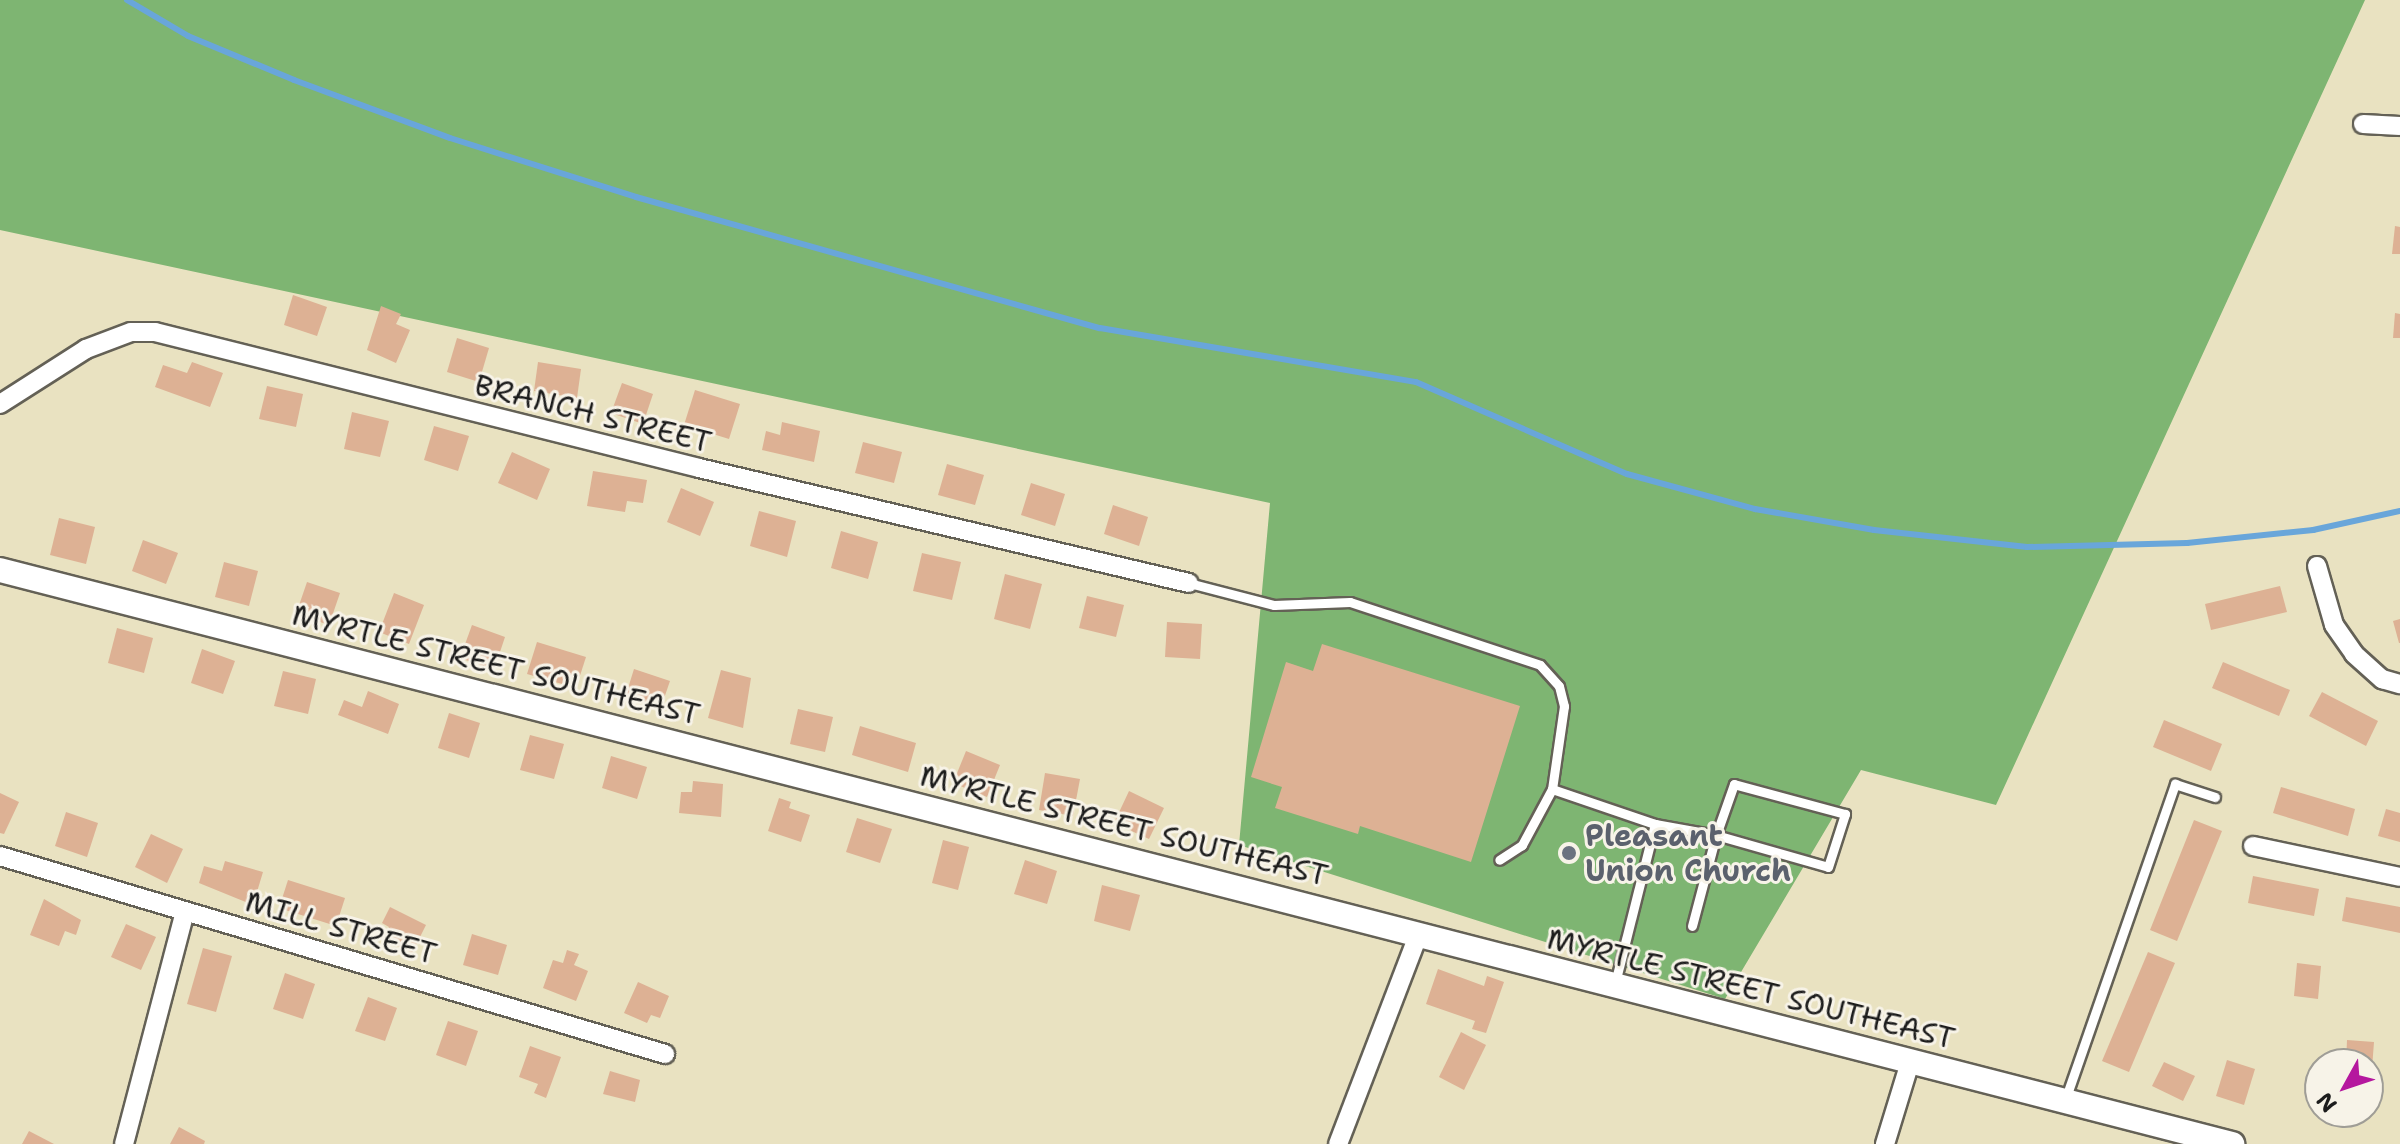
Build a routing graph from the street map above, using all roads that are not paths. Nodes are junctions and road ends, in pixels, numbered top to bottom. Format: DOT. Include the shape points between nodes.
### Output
graph roads {
  1 [pos="2363,124"];
  2 [pos="2400,126"];
  3 [pos="0,404"];
  4 [pos="2317,566"];
  5 [pos="0,570"];
  6 [pos="1189,583"];
  7 [pos="2400,684"];
  8 [pos="1552,789"];
  9 [pos="2215,797"];
  10 [pos="1655,824"];
  11 [pos="1716,835"];
  12 [pos="2253,846"];
  13 [pos="0,856"];
  14 [pos="1499,860"];
  15 [pos="2400,877"];
  16 [pos="185,912"];
  17 [pos="1692,926"];
  18 [pos="1418,936"];
  19 [pos="1614,986"];
  20 [pos="665,1054"];
  21 [pos="1910,1062"];
  22 [pos="2064,1103"];
  23 [pos="124,1144"];
  24 [pos="1338,1144"];
  25 [pos="1885,1144"];
  26 [pos="2232,1144"];
  1 -- 2 [label="street"];
  3 -- 6 [label="street, BRANCH STREET" via="86,349 131,332 155,332 654,458"];
  4 -- 7 [label="street" via="2334,625 2354,654 2382,679"];
  5 -- 18 [label="street, MYRTLE STREET SOUTHEAST"];
  6 -- 8 [label="lane" via="1274,605 1350,602 1540,665 1559,686 1564,706"];
  8 -- 10 [label="lane"];
  8 -- 14 [label="lane" via="1522,845"];
  9 -- 22 [label="lane" via="2175,784"];
  10 -- 11 [label="lane"];
  10 -- 19 [label="lane"];
  11 -- 11 [label="lane" via="1734,784 1845,814 1828,867"];
  11 -- 17 [label="lane"];
  12 -- 15 [label="street"];
  13 -- 16 [label="street, MILL STREET"];
  16 -- 20 [label="street, MILL STREET"];
  16 -- 23 [label="street"];
  18 -- 19 [label="street, MYRTLE STREET SOUTHEAST"];
  18 -- 24 [label="street"];
  19 -- 21 [label="street, MYRTLE STREET SOUTHEAST"];
  21 -- 22 [label="street, MYRTLE STREET SOUTHEAST"];
  21 -- 25 [label="street"];
  22 -- 26 [label="street, MYRTLE STREET SOUTHEAST"];
}
